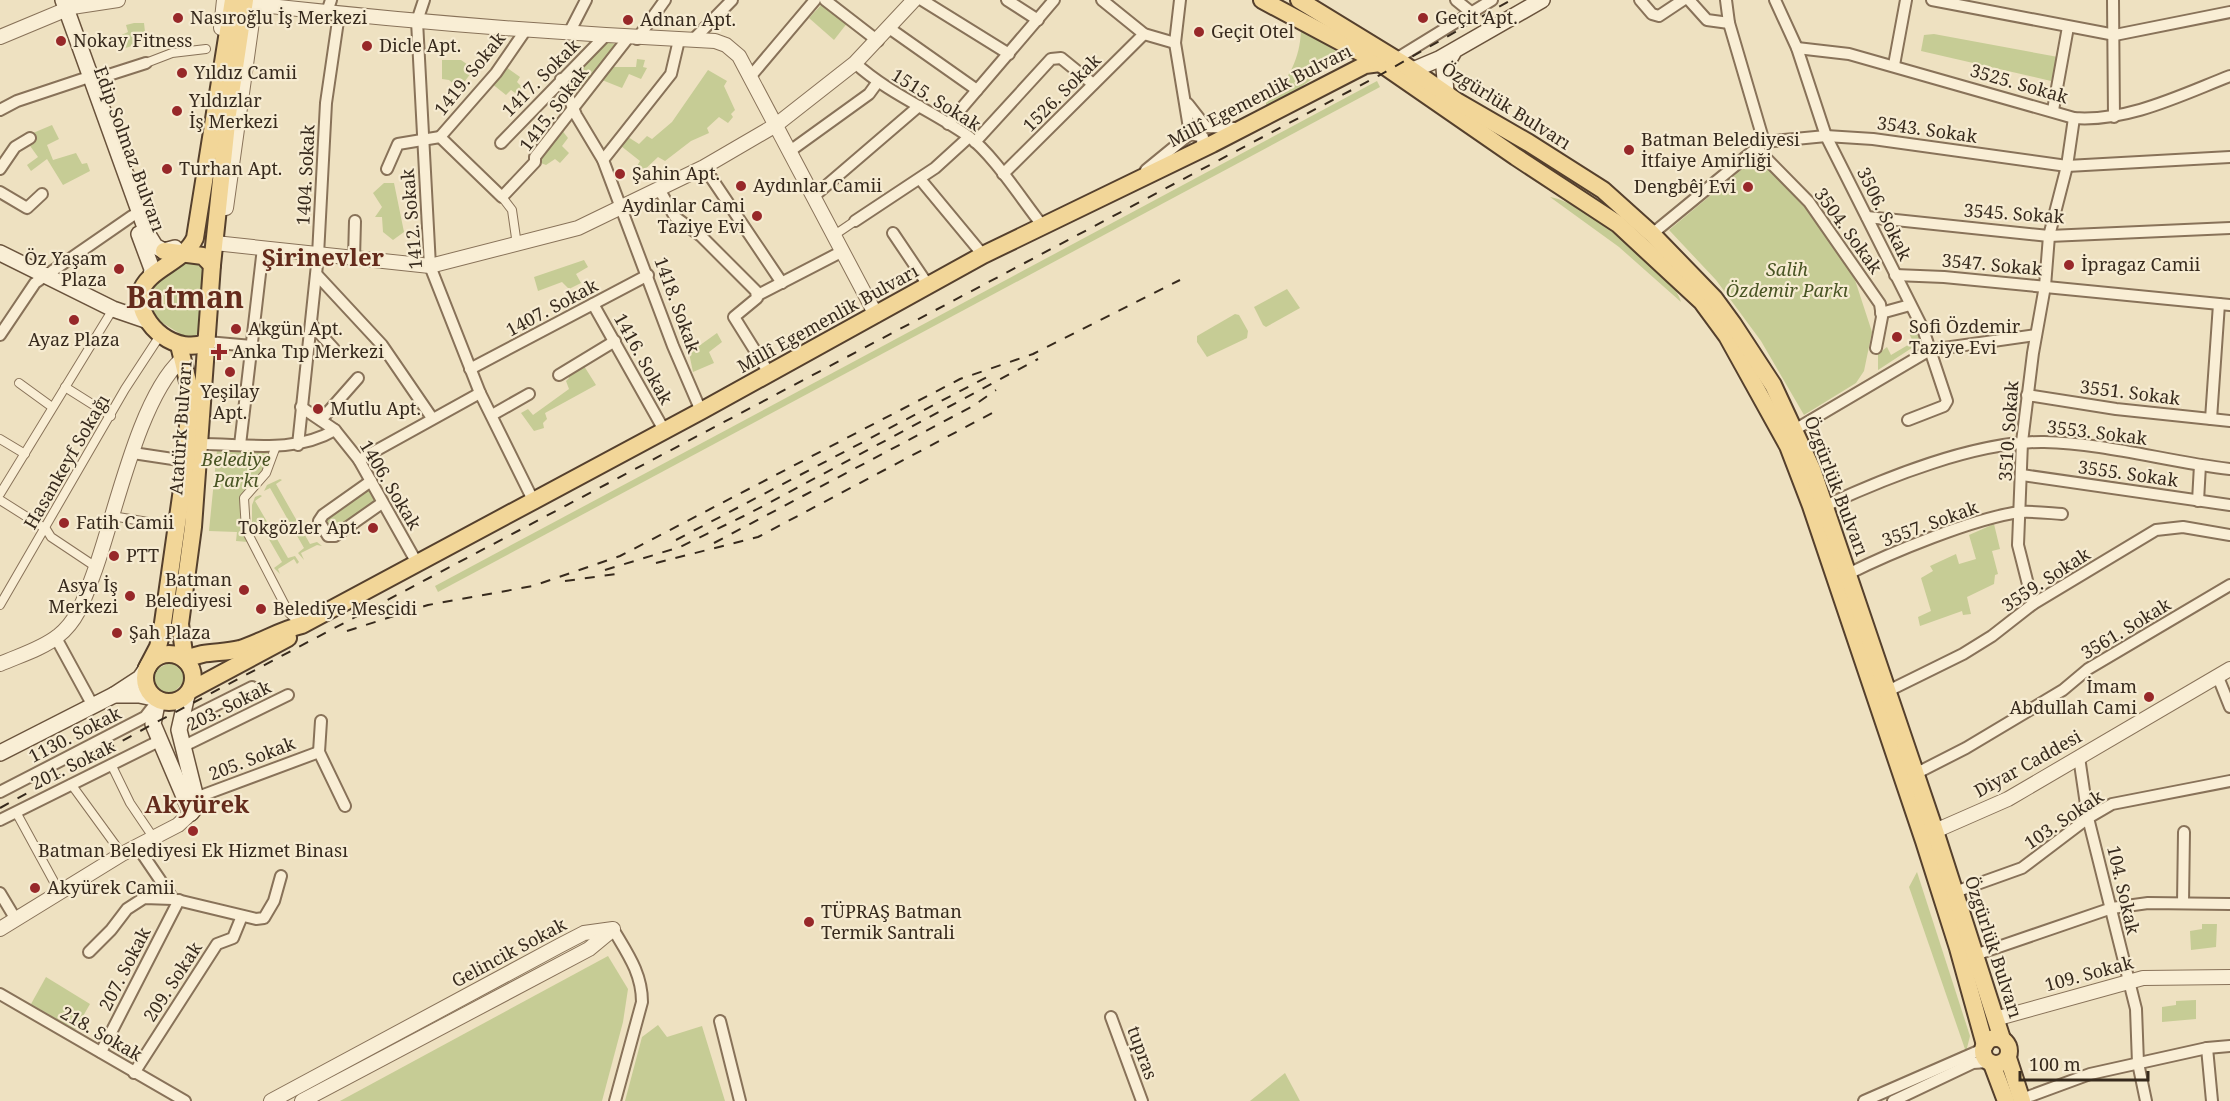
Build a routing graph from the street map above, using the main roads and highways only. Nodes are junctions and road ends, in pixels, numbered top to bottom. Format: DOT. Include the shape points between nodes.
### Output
graph roads {
  1 [pos="233,0"];
  2 [pos="1262,0"];
  3 [pos="1299,0"];
  4 [pos="1542,0"];
  5 [pos="249,1"];
  6 [pos="62,5"];
  7 [pos="1348,31"];
  8 [pos="1353,48"];
  9 [pos="1455,51"];
  10 [pos="1388,61"];
  11 [pos="1413,70"];
  12 [pos="1338,79"];
  13 [pos="88,80"];
  14 [pos="1446,92"];
  15 [pos="1563,164"];
  16 [pos="1550,180"];
  17 [pos="196,233"];
  18 [pos="164,251"];
  19 [pos="0,253"];
  20 [pos="185,253"];
  21 [pos="213,265"];
  22 [pos="151,277"];
  23 [pos="147,321"];
  24 [pos="207,342"];
  25 [pos="180,352"];
  26 [pos="164,619"];
  27 [pos="180,624"];
  28 [pos="302,626"];
  29 [pos="222,651"];
  30 [pos="185,660"];
  31 [pos="147,668"];
  32 [pos="225,671"];
  33 [pos="189,692"];
  34 [pos="114,695"];
  35 [pos="158,699"];
  36 [pos="0,753"];
  37 [pos="2002,1039"];
  38 [pos="1987,1055"];
  39 [pos="2008,1058"];
  40 [pos="2017,1100"];
  1 -- 17 [label="main road"];
  2 -- 8 [label="main road"];
  3 -- 7 [label="main road, Özgürlük Bulvarı"];
  4 -- 9 [label="main road"];
  5 -- 21 [label="main road" via="228,114 216,226 221,243"];
  6 -- 13 [label="main road, Edip Solmaz Bulvarı"];
  7 -- 8 [label="main road"];
  7 -- 10 [label="main road, Özgürlük Bulvarı"];
  8 -- 10 [label="main road"];
  8 -- 12 [label="main road" via="1351,61"];
  9 -- 11 [label="main road"];
  9 -- 14 [label="main road" via="1444,68"];
  10 -- 11 [label="main road, Özgürlük Bulvarı"];
  10 -- 12 [label="main road, Millî Egemenlik Bulvarı" via="1365,65"];
  10 -- 16 [label="main road, Özgürlük Bulvarı"];
  11 -- 14 [label="main road, Özgürlük Bulvarı"];
  12 -- 28 [label="main road, Millî Egemenlik Bulvarı" via="983,255"];
  13 -- 18 [label="main road, Edip Solmaz Bulvarı" via="147,233 155,246"];
  13 -- 22 [label="main road, Edip Solmaz Bulvarı" via="152,269"];
  14 -- 15 [label="main road, Özgürlük Bulvarı"];
  15 -- 16 [label="main road"];
  15 -- 37 [label="main road, Özgürlük Bulvarı" via="1603,190 1652,234 1720,307 1773,385 1796,429 1888,691"];
  16 -- 38 [label="main road, Özgürlük Bulvarı" via="1618,224 1702,302 1727,336 1788,446 1924,841"];
  17 -- 18 [label="main road" via="184,244"];
  17 -- 20 [label="main road"];
  18 -- 20 [label="main road"];
  19 -- 23 [label="main road" via="113,309"];
  20 -- 21 [label="main road" via="203,256"];
  20 -- 22 [label="main road"];
  21 -- 24 [label="main road"];
  22 -- 23 [label="main road" via="140,294"];
  23 -- 25 [label="main road"];
  24 -- 25 [label="main road"];
  24 -- 27 [label="main road, Atatürk Bulvarı"];
  25 -- 26 [label="main road, Atatürk Bulvarı" via="190,390 186,461"];
  26 -- 27 [label="main road" via="165,630 170,634 176,634"];
  26 -- 31 [label="main road, Atatürk Bulvarı" via="158,647"];
  27 -- 29 [label="main road" via="195,646"];
  27 -- 30 [label="main road, Atatürk Bulvarı"];
  28 -- 29 [label="main road" via="240,649"];
  28 -- 32 [label="main road" via="293,635"];
  29 -- 30 [label="main road" via="204,652"];
  29 -- 32 [label="main road" via="211,658 209,665 212,671"];
  30 -- 31 [label="main road" via="164,654"];
  30 -- 33 [label="main road" via="194,677"];
  31 -- 34 [label="main road" via="140,678"];
  31 -- 35 [label="main road" via="148,689"];
  32 -- 33 [label="main road"];
  33 -- 35 [label="main road" via="173,702"];
  33 -- 35 [label="main road" via="180,723 191,804 153,724"];
  34 -- 35 [label="main road"];
  34 -- 36 [label="main road"];
  37 -- 38 [label="main road" via="1990,1040"];
  37 -- 39 [label="main road" via="2008,1045"];
  38 -- 39 [label="main road" via="1999,1064"];
  38 -- 40 [label="main road, Özgürlük Bulvarı"];
  39 -- 40 [label="main road"];
}
